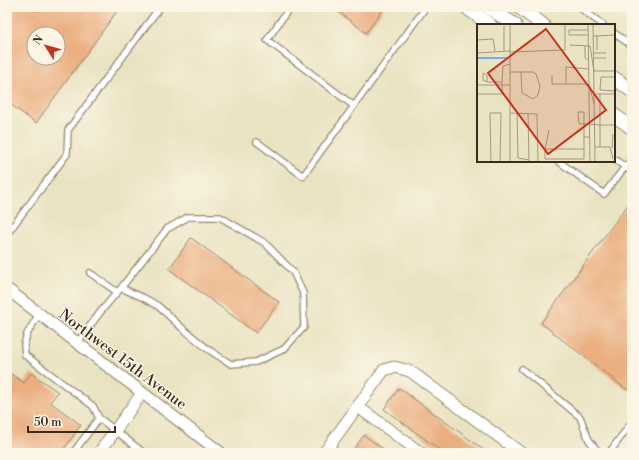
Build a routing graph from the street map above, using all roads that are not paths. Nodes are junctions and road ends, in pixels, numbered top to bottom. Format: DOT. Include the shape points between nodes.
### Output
graph roads {
  1 [pos="160,7"];
  2 [pos="290,7"];
  3 [pos="426,7"];
  4 [pos="466,7"];
  5 [pos="488,7"];
  6 [pos="519,7"];
  7 [pos="579,7"];
  8 [pos="489,24"];
  9 [pos="514,24"];
  10 [pos="541,24"];
  11 [pos="603,24"];
  12 [pos="615,34"];
  13 [pos="632,46"];
  14 [pos="615,79"];
  15 [pos="632,91"];
  16 [pos="354,106"];
  17 [pos="615,116"];
  18 [pos="632,128"];
  19 [pos="257,142"];
  20 [pos="632,159"];
  21 [pos="615,160"];
  22 [pos="559,162"];
  23 [pos="625,167"];
  24 [pos="632,172"];
  25 [pos="7,234"];
  26 [pos="90,273"];
  27 [pos="7,289"];
  28 [pos="119,290"];
  29 [pos="39,314"];
  30 [pos="77,343"];
  31 [pos="522,369"];
  32 [pos="142,393"];
  33 [pos="358,407"];
  34 [pos="99,418"];
  35 [pos="632,422"];
  36 [pos="115,431"];
  37 [pos="73,453"];
  38 [pos="99,453"];
  39 [pos="144,453"];
  40 [pos="221,453"];
  41 [pos="324,453"];
  42 [pos="420,453"];
  43 [pos="521,453"];
  44 [pos="599,453"];
  45 [pos="609,453"];
  1 -- 25 [label="lane" via="68,130 67,154"];
  2 -- 16 [label="lane" via="267,40"];
  3 -- 16 [label="lane"];
  4 -- 8 [label="street"];
  5 -- 9 [label="street"];
  6 -- 10 [label="street"];
  7 -- 11 [label="lane"];
  12 -- 13 [label="lane"];
  14 -- 15 [label="street"];
  16 -- 19 [label="lane" via="303,176"];
  17 -- 18 [label="street"];
  20 -- 23 [label="lane"];
  21 -- 23 [label="lane"];
  22 -- 23 [label="lane" via="604,194"];
  23 -- 24 [label="lane"];
  26 -- 28 [label="lane"];
  27 -- 29 [label="street, Northwest 15th Avenue"];
  28 -- 28 [label="lane" via="144,298 158,306 209,350 231,364 256,362 284,349 304,326 303,293 293,272 266,243 220,217 188,217 166,229"];
  28 -- 30 [label="lane"];
  29 -- 30 [label="street, Northwest 15th Avenue"];
  29 -- 34 [label="lane" via="27,334 25,355 93,406"];
  30 -- 32 [label="street, Northwest 15th Avenue"];
  31 -- 44 [label="lane" via="580,417"];
  32 -- 36 [label="street"];
  32 -- 40 [label="street, Northwest 15th Avenue"];
  33 -- 41 [label="street"];
  33 -- 42 [label="street"];
  33 -- 43 [label="street" via="384,370 394,367 410,371"];
  34 -- 36 [label="lane"];
  34 -- 37 [label="lane"];
  35 -- 45 [label="lane"];
  36 -- 38 [label="street"];
  36 -- 39 [label="lane"];
}
